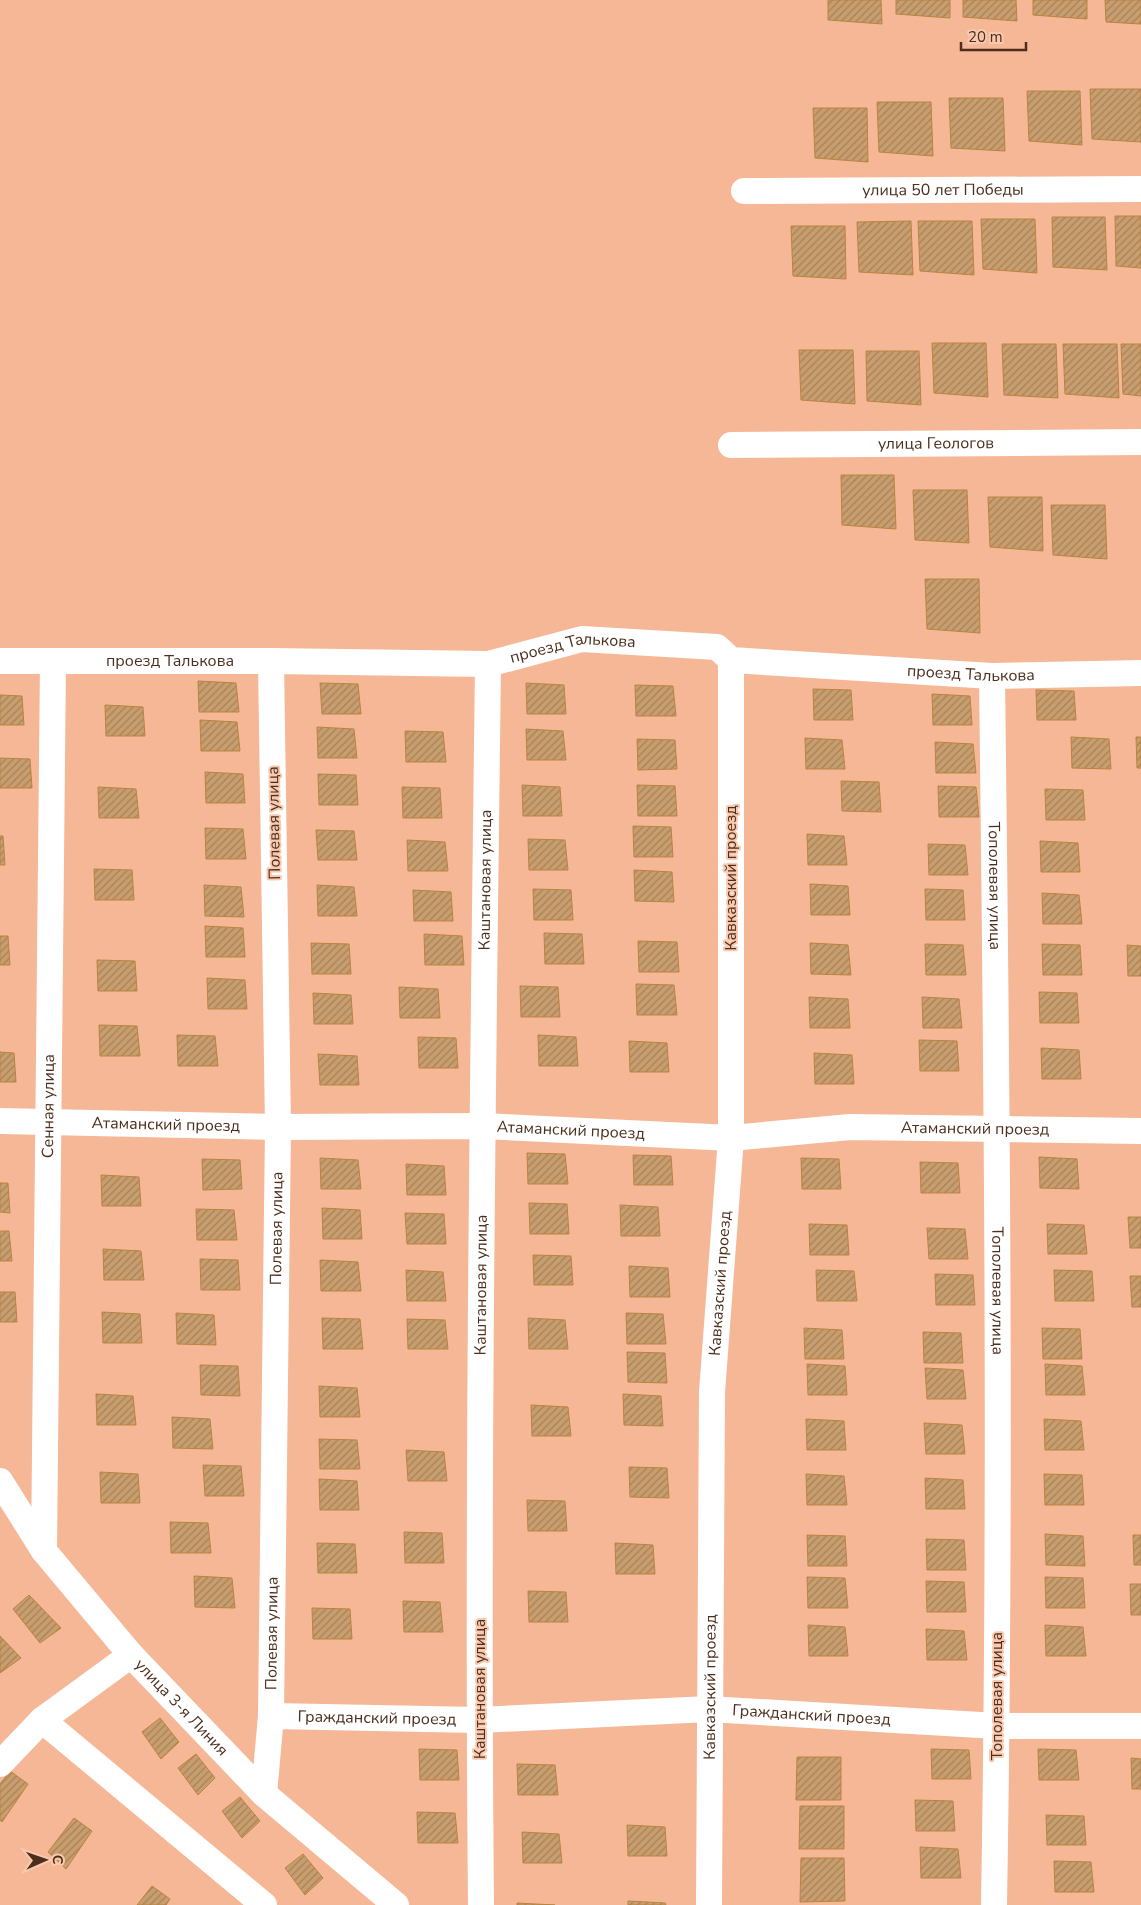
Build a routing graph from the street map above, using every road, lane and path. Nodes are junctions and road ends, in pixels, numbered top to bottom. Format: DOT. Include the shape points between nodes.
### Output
graph roads {
  1 [pos="1141,189"];
  2 [pos="744,191"];
  3 [pos="1141,442"];
  4 [pos="731,445"];
  5 [pos="731,660"];
  6 [pos="0,661"];
  7 [pos="52,661"];
  8 [pos="271,661"];
  9 [pos="488,664"];
  10 [pos="1141,673"];
  11 [pos="992,676"];
  12 [pos="0,1121"];
  13 [pos="49,1121"];
  14 [pos="482,1126"];
  15 [pos="278,1127"];
  16 [pos="998,1130"];
  17 [pos="1141,1132"];
  18 [pos="731,1138"];
  19 [pos="0,1481"];
  20 [pos="44,1551"];
  21 [pos="131,1655"];
  22 [pos="710,1708"];
  23 [pos="272,1716"];
  24 [pos="42,1720"];
  25 [pos="479,1720"];
  26 [pos="997,1726"];
  27 [pos="1141,1726"];
  28 [pos="0,1764"];
  29 [pos="264,1794"];
  30 [pos="264,1905"];
  31 [pos="396,1905"];
  32 [pos="481,1905"];
  33 [pos="709,1905"];
  34 [pos="994,1905"];
  1 -- 2 [label="street, улица 50 лет Победы"];
  3 -- 4 [label="street, улица Геологов"];
  5 -- 9 [label="street, проезд Талькова" via="717,647 582,638"];
  5 -- 11 [label="street, проезд Талькова"];
  5 -- 18 [label="street, Кавказский проезд"];
  6 -- 7 [label="street, проезд Талькова"];
  7 -- 8 [label="street, проезд Талькова"];
  7 -- 13 [label="street, Сенная улица"];
  8 -- 9 [label="street, проезд Талькова"];
  8 -- 15 [label="street, Полевая улица"];
  9 -- 14 [label="street, Каштановая улица"];
  10 -- 11 [label="street, проезд Талькова"];
  11 -- 16 [label="street, Тополевая улица"];
  12 -- 13 [label="street, Атаманский проезд"];
  13 -- 15 [label="street, Атаманский проезд"];
  13 -- 20 [label="street, Сенная улица"];
  14 -- 15 [label="street, Атаманский проезд"];
  14 -- 18 [label="street, Атаманский проезд"];
  14 -- 25 [label="street, Каштановая улица"];
  15 -- 23 [label="street, Полевая улица"];
  16 -- 17 [label="street, Атаманский проезд"];
  16 -- 18 [label="street, Атаманский проезд" via="850,1126"];
  16 -- 26 [label="street, Тополевая улица"];
  18 -- 22 [label="street, Кавказский проезд" via="712,1392"];
  19 -- 20 [label="street, улица 3-я Линия"];
  20 -- 21 [label="street, улица 3-я Линия"];
  21 -- 24 [label="street"];
  21 -- 29 [label="street, улица 3-я Линия"];
  22 -- 25 [label="street, Гражданский проезд"];
  22 -- 26 [label="street, Гражданский проезд"];
  22 -- 33 [label="street, Кавказский проезд"];
  23 -- 25 [label="street, Гражданский проезд"];
  23 -- 29 [label="street, Полевая улица"];
  24 -- 28 [label="street"];
  24 -- 30 [label="street"];
  25 -- 32 [label="street, Каштановая улица"];
  26 -- 27 [label="street, Гражданский проезд"];
  26 -- 34 [label="street, Тополевая улица"];
  29 -- 31 [label="street, улица 3-я Линия"];
}
